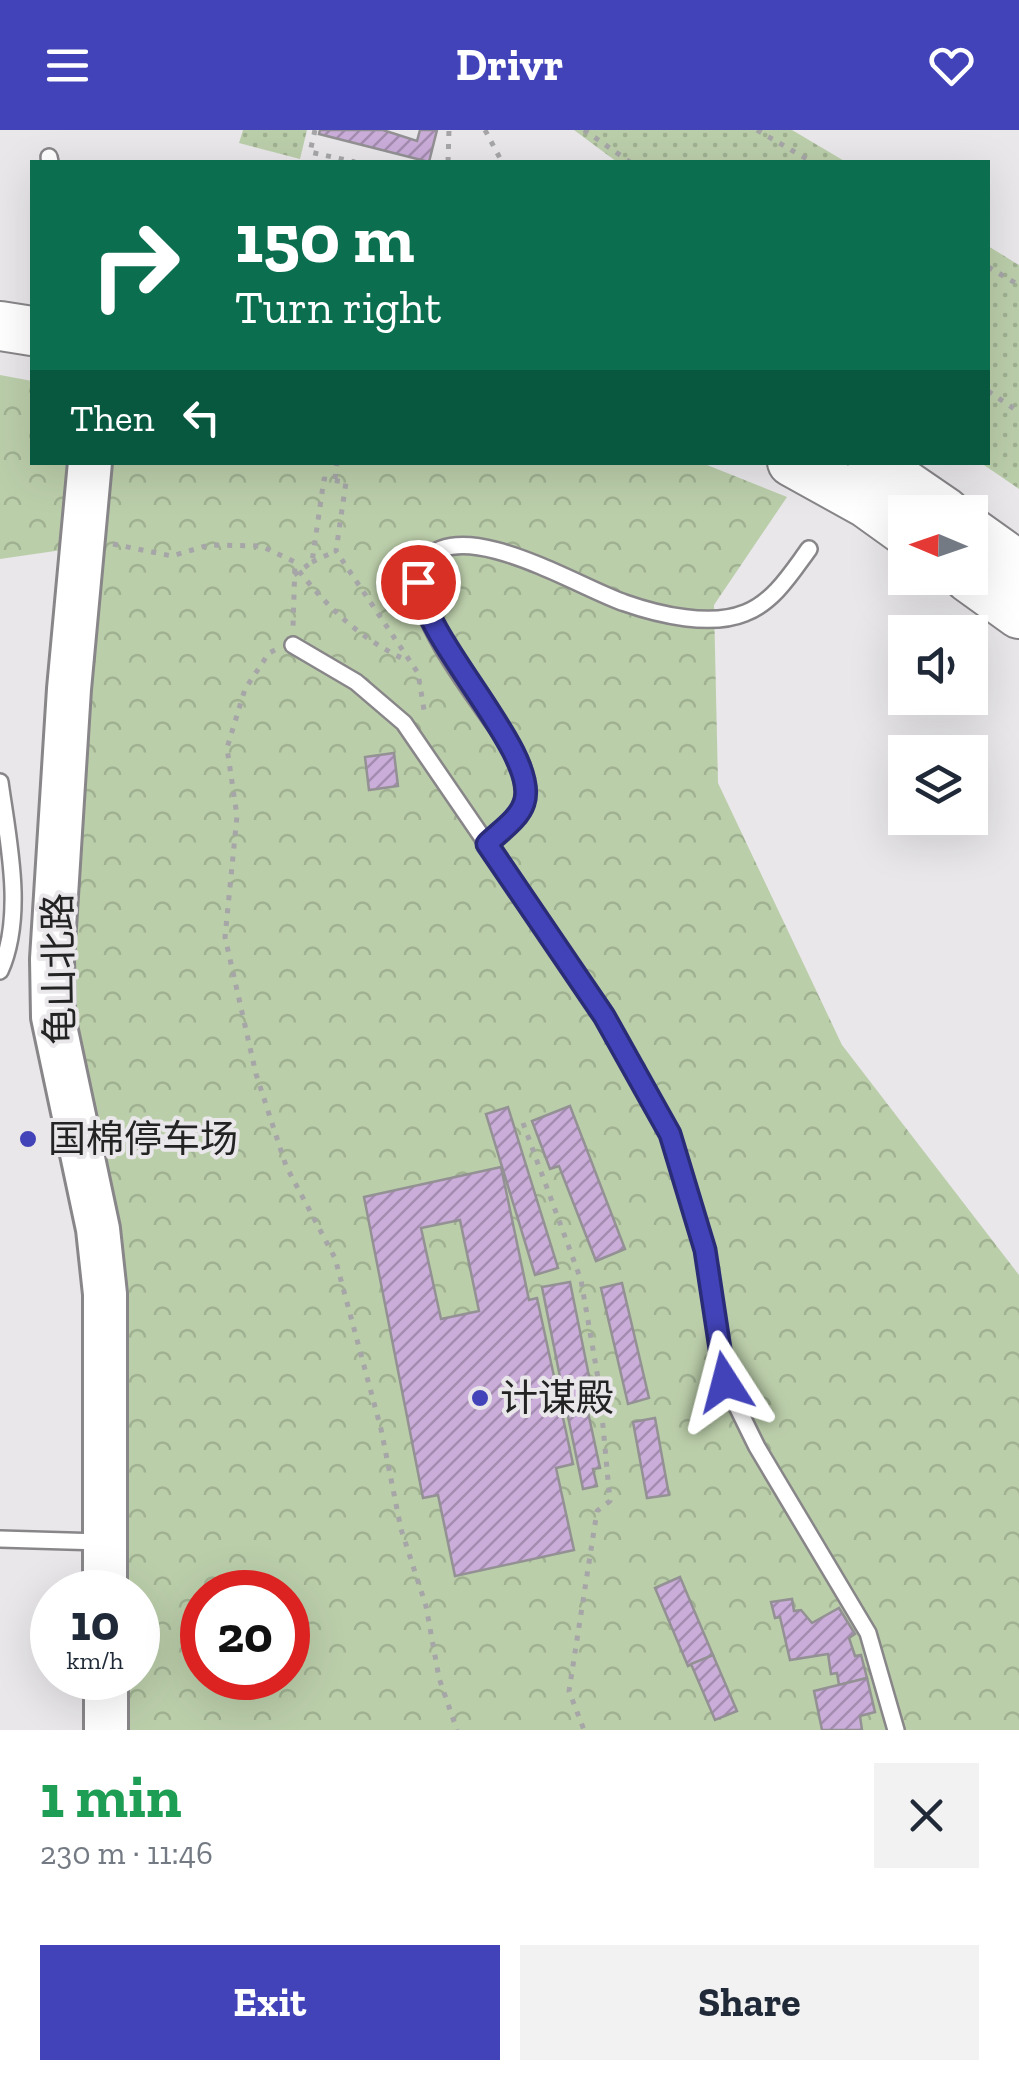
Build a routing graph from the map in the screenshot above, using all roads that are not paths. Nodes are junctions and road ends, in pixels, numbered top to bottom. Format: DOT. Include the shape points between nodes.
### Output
graph roads {
  1 [pos="0,292"];
  2 [pos="30,298"];
  3 [pos="0,326"];
  4 [pos="30,332"];
  5 [pos="90,465"];
  6 [pos="797,465"];
  7 [pos="876,465"];
  8 [pos="920,495"];
  9 [pos="888,519"];
  10 [pos="988,544"];
  11 [pos="808,549"];
  12 [pos="1019,566"];
  13 [pos="988,592"];
  14 [pos="1019,614"];
  15 [pos="293,645"];
  16 [pos="0,782"];
  17 [pos="487,844"];
  18 [pos="0,971"];
  19 [pos="0,1539"];
  20 [pos="105,1542"];
  21 [pos="106,1570"];
  22 [pos="106,1700"];
  23 [pos="106,1730"];
  24 [pos="896,1730"];
  1 -- 2 [label="main road"];
  3 -- 4 [label="main road"];
  5 -- 20 [label="street, 龟山北路" via="52,959 53,1017 98,1229 105,1294"];
  6 -- 9 [label="main road"];
  7 -- 8 [label="main road"];
  10 -- 12 [label="main road"];
  11 -- 17 [label="lane" via="763,604 717,618 626,603 489,547 456,545 431,554 418,582 426,611 527,781 524,805"];
  13 -- 14 [label="main road"];
  15 -- 17 [label="lane" via="356,682 404,724"];
  16 -- 18 [label="lane" via="12,894"];
  17 -- 24 [label="lane" via="604,1016 670,1134 705,1250 725,1382 756,1448 868,1633"];
  19 -- 20 [label="lane"];
  20 -- 21 [label="street, 龟山北路"];
  22 -- 23 [label="street"];
}
